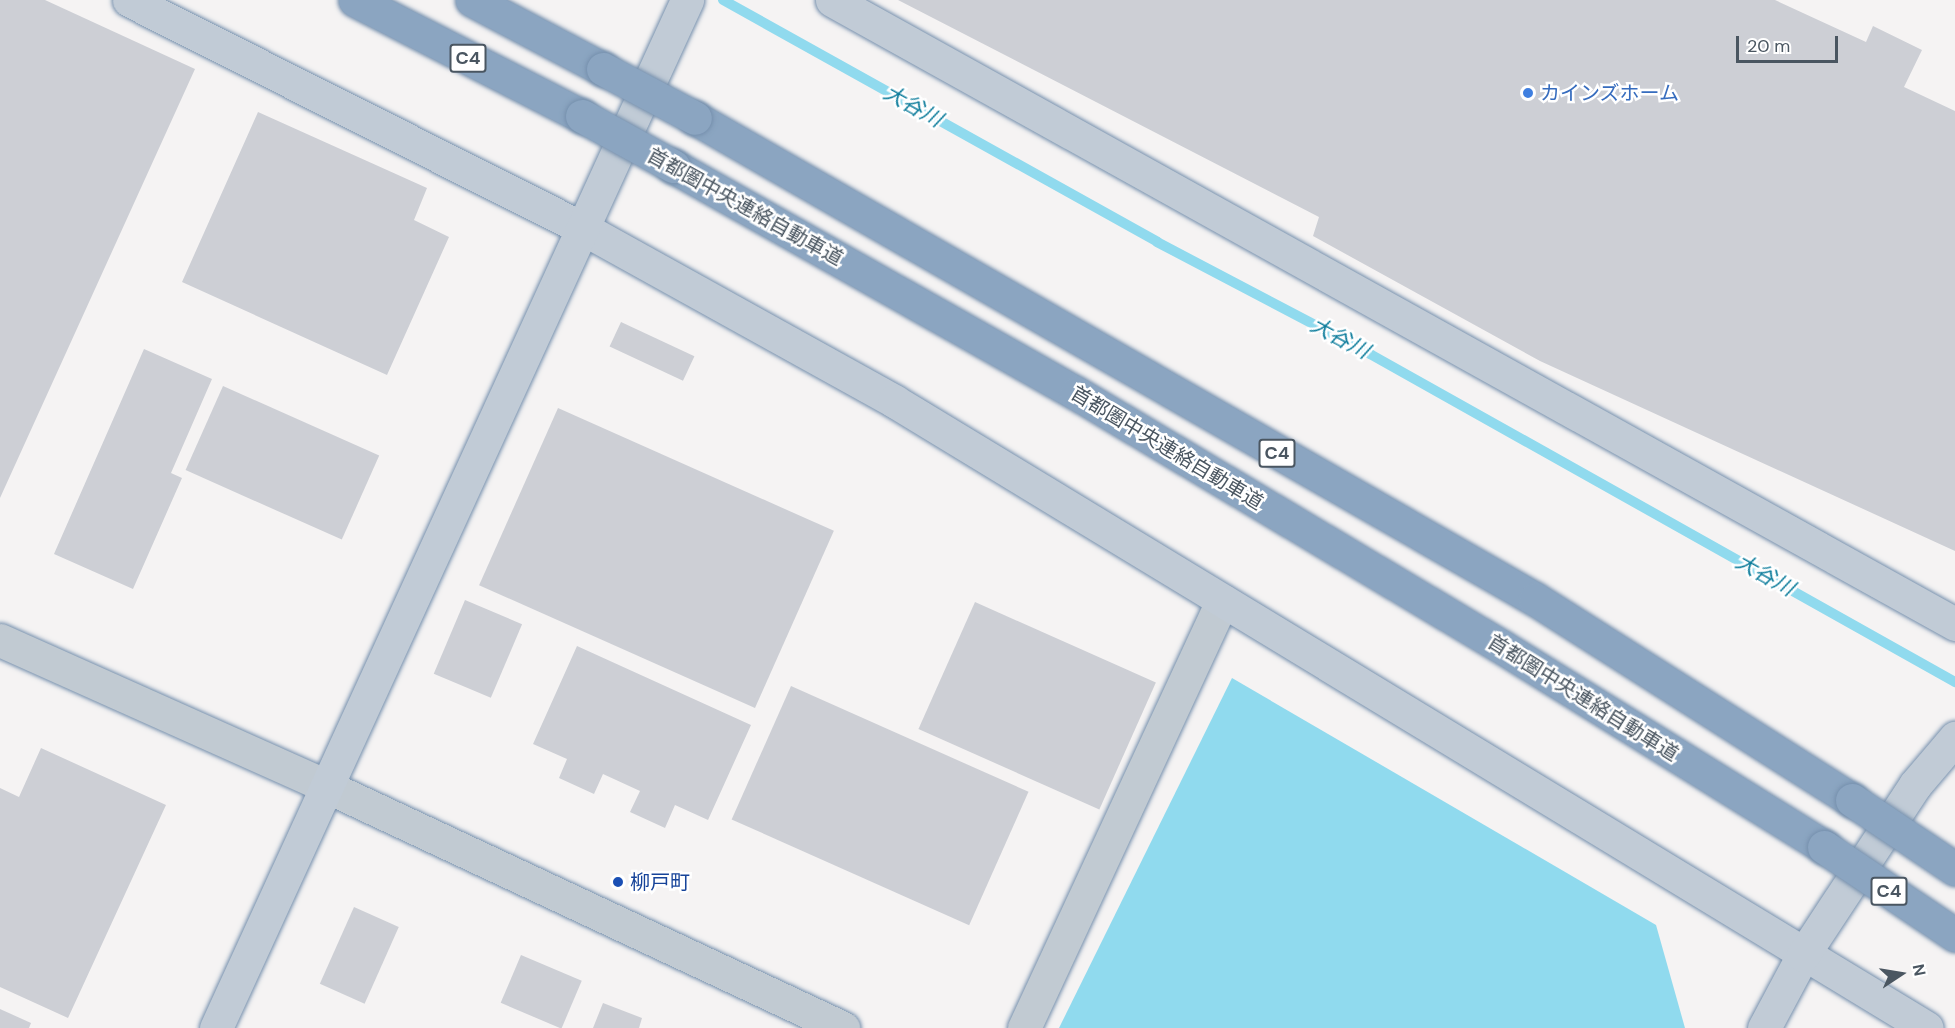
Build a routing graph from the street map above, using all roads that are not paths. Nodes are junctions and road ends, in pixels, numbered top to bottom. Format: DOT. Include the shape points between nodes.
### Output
graph roads {
  1 [pos="129,0"];
  2 [pos="355,0"];
  3 [pos="472,0"];
  4 [pos="687,0"];
  5 [pos="832,0"];
  6 [pos="584,229"];
  7 [pos="1222,601"];
  8 [pos="1955,624"];
  9 [pos="0,640"];
  10 [pos="1955,738"];
  11 [pos="328,787"];
  12 [pos="1955,868"];
  13 [pos="1955,935"];
  14 [pos="1803,956"];
  15 [pos="216,1028"];
  16 [pos="843,1028"];
  17 [pos="1024,1028"];
  18 [pos="1764,1028"];
  19 [pos="1927,1028"];
  1 -- 6 [label="street"];
  2 -- 13 [label="highway, 首都圏中央連絡自動車道 / C4, bridge" via="582,116 1076,393 1492,641 1824,847"];
  3 -- 12 [label="highway, C4, bridge" via="695,118 1535,599"];
  4 -- 6 [label="street"];
  5 -- 8 [label="street"];
  6 -- 7 [label="street" via="894,402"];
  6 -- 11 [label="street"];
  7 -- 14 [label="street"];
  7 -- 17 [label="street"];
  9 -- 11 [label="street"];
  10 -- 14 [label="street" via="1916,785"];
  11 -- 15 [label="street"];
  11 -- 16 [label="street"];
  14 -- 18 [label="street"];
  14 -- 19 [label="street"];
}
